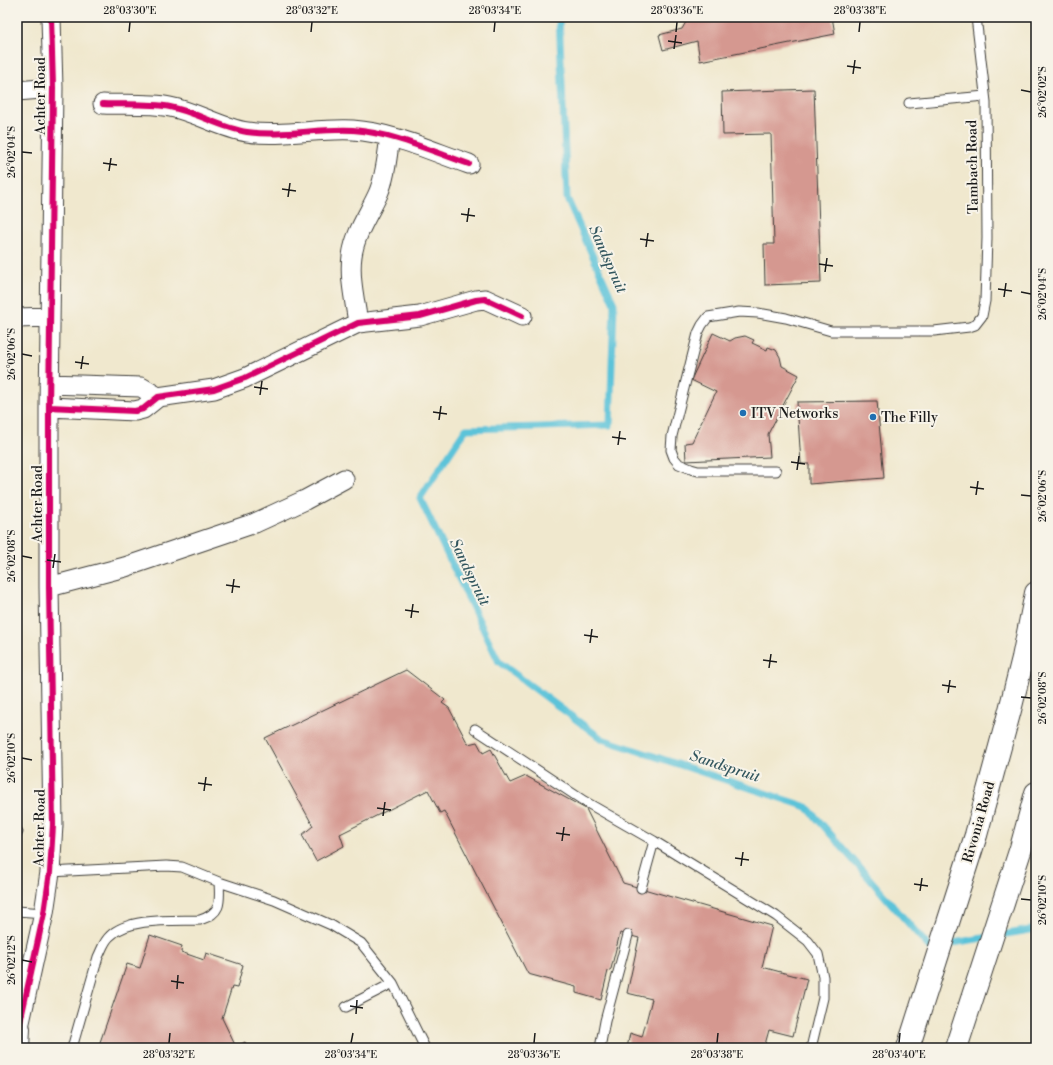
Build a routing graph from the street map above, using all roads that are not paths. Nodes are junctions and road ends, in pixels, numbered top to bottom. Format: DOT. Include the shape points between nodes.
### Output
graph roads {
  1 [pos="51,17"];
  2 [pos="976,17"];
  3 [pos="53,88"];
  4 [pos="17,91"];
  5 [pos="985,96"];
  6 [pos="909,103"];
  7 [pos="103,104"];
  8 [pos="390,137"];
  9 [pos="469,164"];
  10 [pos="522,316"];
  11 [pos="50,317"];
  12 [pos="17,318"];
  13 [pos="358,323"];
  14 [pos="49,384"];
  15 [pos="158,397"];
  16 [pos="49,407"];
  17 [pos="776,471"];
  18 [pos="344,479"];
  19 [pos="50,587"];
  20 [pos="1036,593"];
  21 [pos="475,729"];
  22 [pos="1036,793"];
  23 [pos="654,841"];
  24 [pos="50,872"];
  25 [pos="219,882"];
  26 [pos="641,888"];
  27 [pos="17,911"];
  28 [pos="44,913"];
  29 [pos="628,935"];
  30 [pos="393,983"];
  31 [pos="346,1007"];
  32 [pos="18,1038"];
  33 [pos="959,1039"];
  34 [pos="72,1048"];
  35 [pos="425,1048"];
  36 [pos="600,1048"];
  37 [pos="811,1048"];
  38 [pos="908,1048"];
  1 -- 3 [label="street, Achter Road"];
  2 -- 5 [label="lane, Tambach Road"];
  3 -- 4 [label="street"];
  3 -- 11 [label="street, Achter Road"];
  5 -- 6 [label="lane"];
  5 -- 17 [label="lane, Tambach Road" via="985,302 982,316 975,325 934,331 831,331 786,318 739,312 708,317 702,324 672,436 671,450 674,458 679,464 698,471"];
  7 -- 8 [label="street" via="170,106 221,125 263,134 352,130"];
  8 -- 9 [label="street"];
  8 -- 13 [label="street" via="384,177 361,226 352,256"];
  10 -- 13 [label="street" via="485,299 420,316"];
  11 -- 12 [label="street"];
  11 -- 14 [label="street, Achter Road"];
  13 -- 15 [label="street" via="245,378 214,389"];
  14 -- 15 [label="street" via="141,387"];
  14 -- 16 [label="street, Achter Road"];
  15 -- 16 [label="street" via="143,409 135,411"];
  16 -- 19 [label="street, Achter Road"];
  18 -- 19 [label="street" via="255,523 125,567"];
  19 -- 24 [label="street, Achter Road" via="53,825"];
  20 -- 38 [label="main road, Rivonia Road" via="1023,658 976,835"];
  21 -- 23 [label="lane" via="584,801"];
  22 -- 33 [label="main road" via="1021,848"];
  23 -- 26 [label="lane"];
  23 -- 37 [label="lane" via="776,916 808,941 818,954 823,998"];
  24 -- 25 [label="lane" via="166,866 182,868"];
  24 -- 28 [label="street, Achter Road"];
  25 -- 30 [label="lane" via="274,900 332,925 361,943"];
  25 -- 34 [label="lane" via="220,902 214,914 208,917 200,920 133,924 110,936 98,957"];
  27 -- 28 [label="lane"];
  28 -- 32 [label="street, Achter Road"];
  29 -- 36 [label="lane"];
  30 -- 31 [label="lane"];
  30 -- 35 [label="lane"];
}
